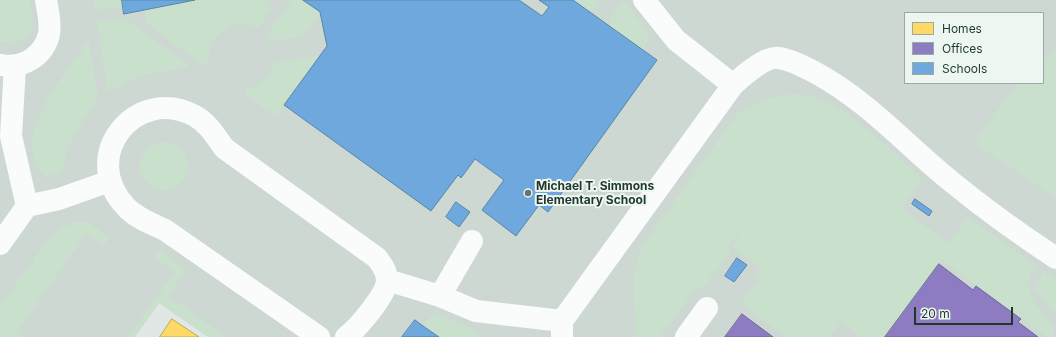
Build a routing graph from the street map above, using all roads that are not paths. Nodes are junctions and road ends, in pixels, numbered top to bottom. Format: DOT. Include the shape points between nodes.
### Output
graph roads {
  1 [pos="46,0"];
  2 [pos="644,0"];
  3 [pos="8,65"];
  4 [pos="733,85"];
  5 [pos="110,181"];
  6 [pos="27,206"];
  7 [pos="472,241"];
  8 [pos="1,242"];
  9 [pos="1056,258"];
  10 [pos="387,280"];
  11 [pos="440,296"];
  12 [pos="707,308"];
  13 [pos="562,329"];
  14 [pos="319,337"];
  15 [pos="346,337"];
  16 [pos="686,337"];
  1 -- 3 [label="lane" via="49,33 46,43 31,60"];
  2 -- 4 [label="lane" via="676,40"];
  3 -- 6 [label="lane" via="11,136"];
  4 -- 9 [label="lane" via="756,66 778,58 801,65 826,78 889,126 952,183"];
  4 -- 13 [label="lane"];
  5 -- 6 [label="lane" via="59,199"];
  5 -- 10 [label="lane" via="108,157 111,146 122,128 139,114 157,109 178,110 196,117 206,125 224,148 377,258 385,268"];
  5 -- 14 [label="lane" via="114,193 126,208 138,217 165,230"];
  6 -- 8 [label="lane"];
  7 -- 11 [label="lane"];
  10 -- 11 [label="lane"];
  10 -- 15 [label="lane" via="385,290 368,314"];
  11 -- 13 [label="lane" via="476,311"];
  12 -- 16 [label="lane"];
}
